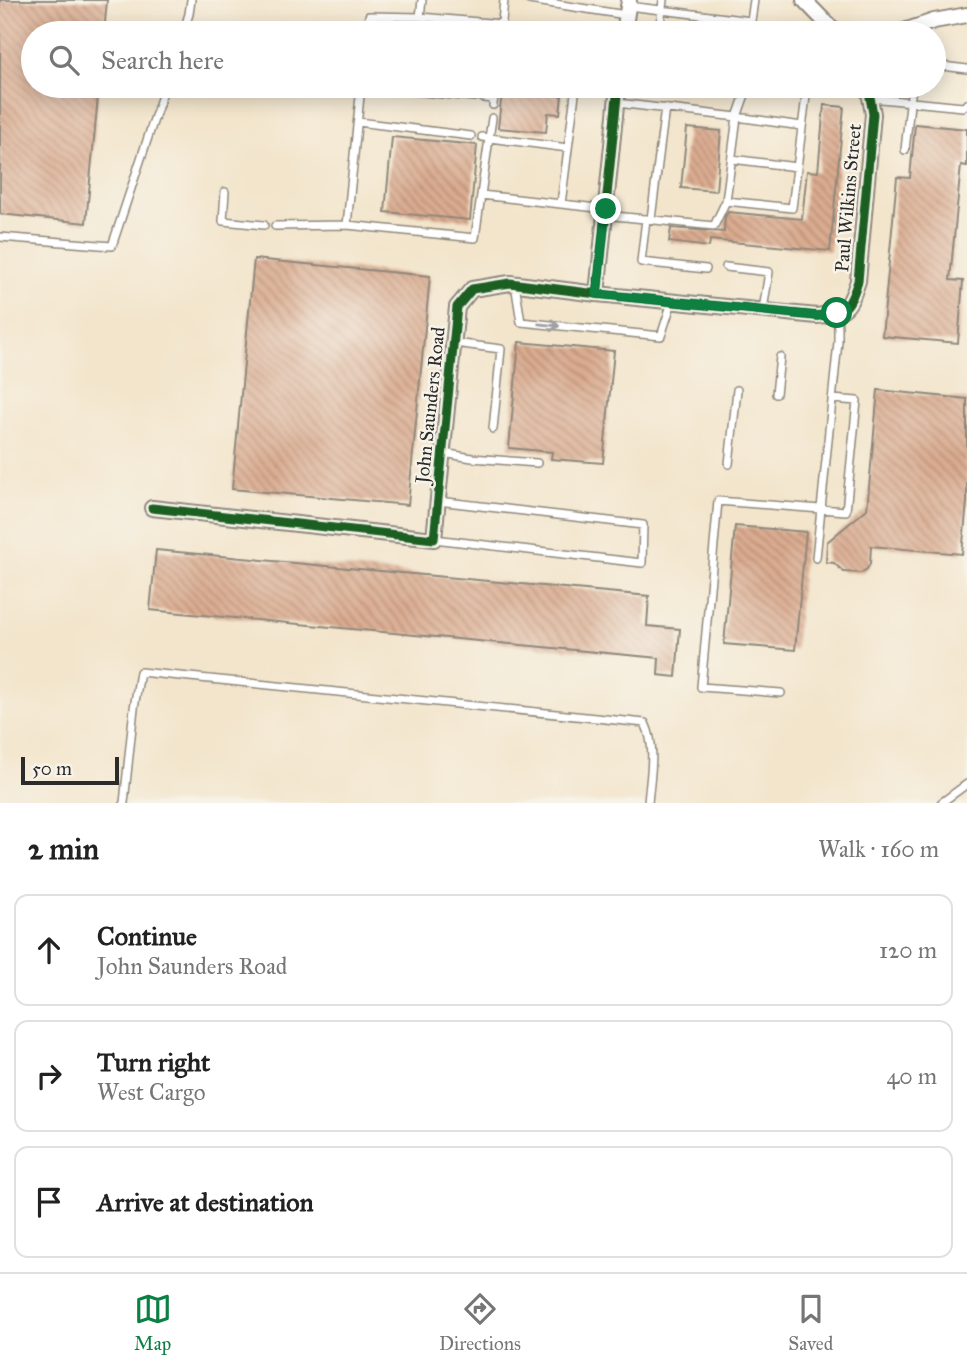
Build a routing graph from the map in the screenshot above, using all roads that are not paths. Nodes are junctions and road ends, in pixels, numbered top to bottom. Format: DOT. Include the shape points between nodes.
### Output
graph roads {
  1 [pos="191,0"];
  2 [pos="422,0"];
  3 [pos="504,0"];
  4 [pos="529,0"];
  5 [pos="663,0"];
  6 [pos="754,0"];
  7 [pos="804,0"];
  8 [pos="627,7"];
  9 [pos="662,10"];
  10 [pos="967,15"];
  11 [pos="420,17"];
  12 [pos="187,21"];
  13 [pos="368,21"];
  14 [pos="467,21"];
  15 [pos="502,21"];
  16 [pos="661,21"];
  17 [pos="824,21"];
  18 [pos="934,21"];
  19 [pos="946,66"];
  20 [pos="967,69"];
  21 [pos="162,98"];
  22 [pos="360,98"];
  23 [pos="479,98"];
  24 [pos="494,98"];
  25 [pos="573,98"];
  26 [pos="617,98"];
  27 [pos="744,98"];
  28 [pos="806,98"];
  29 [pos="870,98"];
  30 [pos="896,98"];
  31 [pos="910,98"];
  32 [pos="910,101"];
  33 [pos="616,103"];
  34 [pos="967,104"];
  35 [pos="665,108"];
  36 [pos="737,117"];
  37 [pos="492,118"];
  38 [pos="358,122"];
  39 [pos="802,126"];
  40 [pos="471,136"];
  41 [pos="486,138"];
  42 [pos="568,148"];
  43 [pos="905,150"];
  44 [pos="732,159"];
  45 [pos="797,167"];
  46 [pos="226,192"];
  47 [pos="481,195"];
  48 [pos="726,201"];
  49 [pos="561,204"];
  50 [pos="605,212"];
  51 [pos="649,219"];
  52 [pos="264,225"];
  53 [pos="347,225"];
  54 [pos="275,226"];
  55 [pos="0,237"];
  56 [pos="726,267"];
  57 [pos="706,269"];
  58 [pos="515,283"];
  59 [pos="597,294"];
  60 [pos="672,302"];
  61 [pos="763,311"];
  62 [pos="841,311"];
  63 [pos="454,344"];
  64 [pos="780,357"];
  65 [pos="737,390"];
  66 [pos="776,394"];
  67 [pos="832,399"];
  68 [pos="494,429"];
  69 [pos="443,453"];
  70 [pos="537,463"];
  71 [pos="729,464"];
  72 [pos="438,501"];
  73 [pos="152,508"];
  74 [pos="821,510"];
  75 [pos="434,539"];
  76 [pos="816,558"];
  77 [pos="781,693"];
  78 [pos="967,784"];
  79 [pos="124,803"];
  80 [pos="648,803"];
  81 [pos="942,803"];
  1 -- 12 [label="lane"];
  2 -- 11 [label="lane"];
  3 -- 15 [label="lane"];
  4 -- 8 [label="lane"];
  5 -- 9 [label="lane"];
  6 -- 9 [label="lane" via="751,21"];
  7 -- 17 [label="street"];
  8 -- 9 [label="lane"];
  9 -- 16 [label="lane"];
  10 -- 18 [label="street"];
  11 -- 13 [label="lane" via="369,16"];
  11 -- 14 [label="lane"];
  19 -- 20 [label="lane"];
  21 -- 55 [label="lane" via="112,246"];
  22 -- 38 [label="lane"];
  23 -- 24 [label="lane" via="494,102"];
  25 -- 42 [label="lane"];
  26 -- 33 [label="street"];
  27 -- 36 [label="lane"];
  28 -- 39 [label="lane"];
  29 -- 62 [label="street, Paul Wilkins Street" via="873,114 858,281 851,302"];
  30 -- 32 [label="lane"];
  31 -- 32 [label="lane"];
  32 -- 34 [label="lane"];
  32 -- 43 [label="lane"];
  33 -- 35 [label="lane"];
  33 -- 50 [label="street"];
  35 -- 36 [label="lane"];
  35 -- 51 [label="lane"];
  36 -- 39 [label="lane"];
  36 -- 44 [label="lane"];
  37 -- 41 [label="lane"];
  38 -- 40 [label="lane"];
  38 -- 53 [label="lane"];
  39 -- 45 [label="lane"];
  41 -- 42 [label="lane"];
  41 -- 47 [label="lane"];
  42 -- 49 [label="lane"];
  44 -- 45 [label="lane"];
  44 -- 48 [label="lane"];
  45 -- 48 [label="lane" via="792,208"];
  46 -- 52 [label="lane" via="223,220"];
  47 -- 49 [label="lane"];
  47 -- 53 [label="lane" via="475,238"];
  48 -- 51 [label="lane" via="714,226"];
  49 -- 50 [label="lane"];
  50 -- 51 [label="lane"];
  50 -- 59 [label="street"];
  51 -- 57 [label="lane" via="641,262"];
  53 -- 54 [label="lane"];
  56 -- 61 [label="lane" via="769,272"];
  58 -- 59 [label="street, John Saunders Road"];
  58 -- 60 [label="lane, one-way" via="520,322 661,336"];
  58 -- 63 [label="street, John Saunders Road" via="472,289 457,307"];
  59 -- 60 [label="street, John Saunders Road"];
  60 -- 61 [label="street, John Saunders Road"];
  61 -- 62 [label="street, John Saunders Road" via="817,316"];
  62 -- 67 [label="lane"];
  63 -- 68 [label="lane" via="500,349"];
  63 -- 69 [label="street, John Saunders Road"];
  64 -- 66 [label="lane"];
  65 -- 71 [label="lane"];
  67 -- 74 [label="lane"];
  67 -- 74 [label="lane" via="857,401 846,511"];
  69 -- 70 [label="lane"];
  69 -- 72 [label="street, John Saunders Road"];
  72 -- 75 [label="street, John Saunders Road"];
  72 -- 75 [label="lane" via="643,525 642,563"];
  73 -- 75 [label="street"];
  74 -- 76 [label="lane"];
  74 -- 77 [label="lane" via="719,501 701,687"];
  78 -- 81 [label="lane"];
  79 -- 80 [label="lane" via="140,672 645,723 652,753"];
}
